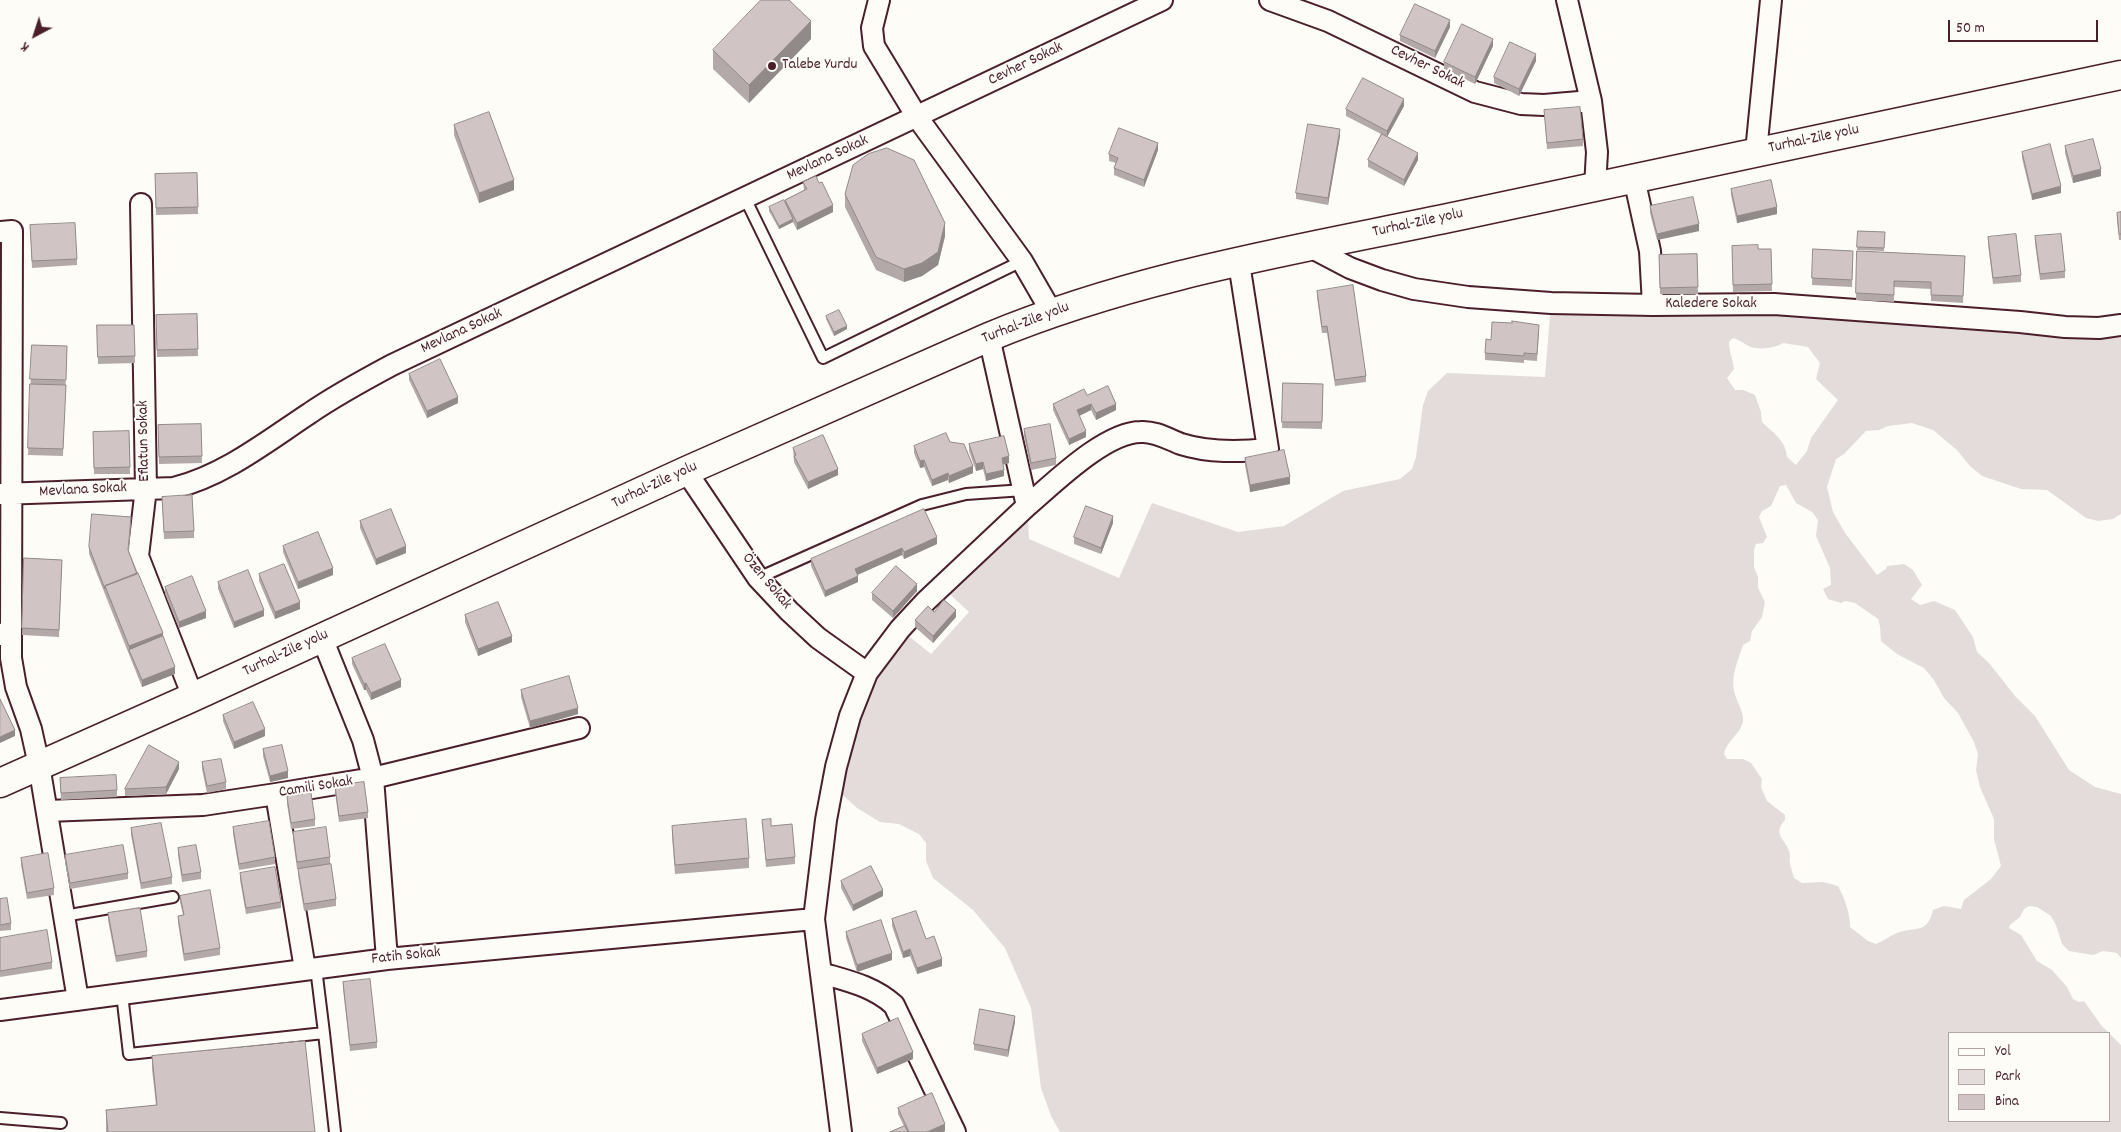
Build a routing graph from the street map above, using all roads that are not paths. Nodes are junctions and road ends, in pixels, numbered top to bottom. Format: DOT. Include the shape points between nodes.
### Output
graph roads {
  1 [pos="879,0"];
  2 [pos="1162,0"];
  3 [pos="1270,0"];
  4 [pos="1568,0"];
  5 [pos="1770,0"];
  6 [pos="2121,75"];
  7 [pos="1591,101"];
  8 [pos="918,117"];
  9 [pos="1756,152"];
  10 [pos="1634,178"];
  11 [pos="1595,186"];
  12 [pos="745,198"];
  13 [pos="141,204"];
  14 [pos="0,232"];
  15 [pos="1310,247"];
  16 [pos="1022,261"];
  17 [pos="1239,263"];
  18 [pos="1653,305"];
  19 [pos="1052,313"];
  20 [pos="2121,325"];
  21 [pos="989,337"];
  22 [pos="6,365"];
  23 [pos="686,471"];
  24 [pos="146,488"];
  25 [pos="6,494"];
  26 [pos="1025,498"];
  27 [pos="758,578"];
  28 [pos="5,632"];
  29 [pos="322,638"];
  30 [pos="867,673"];
  31 [pos="193,697"];
  32 [pos="579,728"];
  33 [pos="39,765"];
  34 [pos="373,778"];
  35 [pos="0,783"];
  36 [pos="276,794"];
  37 [pos="47,811"];
  38 [pos="173,897"];
  39 [pos="64,916"];
  40 [pos="814,919"];
  41 [pos="387,959"];
  42 [pos="311,969"];
  43 [pos="821,972"];
  44 [pos="122,994"];
  45 [pos="78,1000"];
  46 [pos="0,1010"];
  47 [pos="324,1033"];
  48 [pos="0,1118"];
  49 [pos="61,1123"];
  50 [pos="335,1132"];
  51 [pos="841,1132"];
  52 [pos="955,1132"];
  1 -- 8 [label="street" via="872,28 874,46"];
  2 -- 8 [label="street, Cevher Sokak"];
  3 -- 7 [label="street, Cevher Sokak" via="1328,21 1475,92 1521,104"];
  4 -- 7 [label="street"];
  5 -- 9 [label="street"];
  6 -- 9 [label="main road, Turhal-Zile yolu"];
  7 -- 11 [label="street" via="1597,152"];
  8 -- 12 [label="street, Mevlana Sokak"];
  8 -- 16 [label="street"];
  9 -- 10 [label="main road, Turhal-Zile yolu"];
  10 -- 11 [label="main road, Turhal-Zile yolu"];
  10 -- 18 [label="street" via="1650,251"];
  11 -- 15 [label="main road, Turhal-Zile yolu"];
  12 -- 16 [label="lane" via="823,358"];
  12 -- 24 [label="street, Mevlana Sokak" via="392,365 345,390 215,474 174,488"];
  13 -- 24 [label="street, Eflatun Sokak"];
  14 -- 22 [label="street" via="12,232"];
  15 -- 17 [label="main road, Turhal-Zile yolu"];
  15 -- 18 [label="street, Kaledere Sokak" via="1350,268 1414,289 1468,297"];
  16 -- 19 [label="street"];
  17 -- 19 [label="main road, Turhal-Zile yolu" via="1133,288"];
  17 -- 26 [label="street" via="1268,449 1238,452 1208,449 1182,444 1158,434 1130,433 1114,439"];
  18 -- 20 [label="street, Kaledere Sokak" via="1774,304 2064,327"];
  19 -- 21 [label="main road, Turhal-Zile yolu"];
  21 -- 23 [label="main road, Turhal-Zile yolu"];
  21 -- 26 [label="street"];
  22 -- 25 [label="street"];
  23 -- 27 [label="street, Özen Sokak"];
  23 -- 29 [label="main road, Turhal-Zile yolu"];
  24 -- 25 [label="street, Mevlana Sokak"];
  24 -- 31 [label="street, Eflatun Sokak" via="138,556"];
  25 -- 28 [label="street"];
  26 -- 27 [label="lane" via="966,494 922,505"];
  26 -- 30 [label="street" via="900,629"];
  27 -- 30 [label="street, Özen Sokak" via="818,638"];
  28 -- 33 [label="street" via="16,687 31,729"];
  29 -- 31 [label="main road, Turhal-Zile yolu"];
  29 -- 34 [label="street" via="363,740"];
  30 -- 40 [label="street" via="850,716 836,767"];
  31 -- 33 [label="main road, Turhal-Zile yolu"];
  32 -- 34 [label="street, Camili Sokak"];
  33 -- 35 [label="main road, Turhal-Zile yolu"];
  33 -- 37 [label="street"];
  34 -- 36 [label="street, Camili Sokak"];
  34 -- 41 [label="street"];
  36 -- 37 [label="street, Camili Sokak" via="203,805"];
  36 -- 42 [label="street"];
  37 -- 39 [label="street"];
  38 -- 39 [label="lane"];
  39 -- 45 [label="street"];
  40 -- 41 [label="street, Fatih Sokak"];
  40 -- 43 [label="street"];
  41 -- 42 [label="street, Fatih Sokak"];
  42 -- 44 [label="street, Fatih Sokak"];
  42 -- 47 [label="lane"];
  43 -- 51 [label="street"];
  43 -- 52 [label="street" via="867,987 894,1005"];
  44 -- 45 [label="street, Fatih Sokak"];
  44 -- 47 [label="lane" via="129,1054"];
  45 -- 46 [label="street, Fatih Sokak"];
  47 -- 50 [label="lane"];
  48 -- 49 [label="lane"];
}
